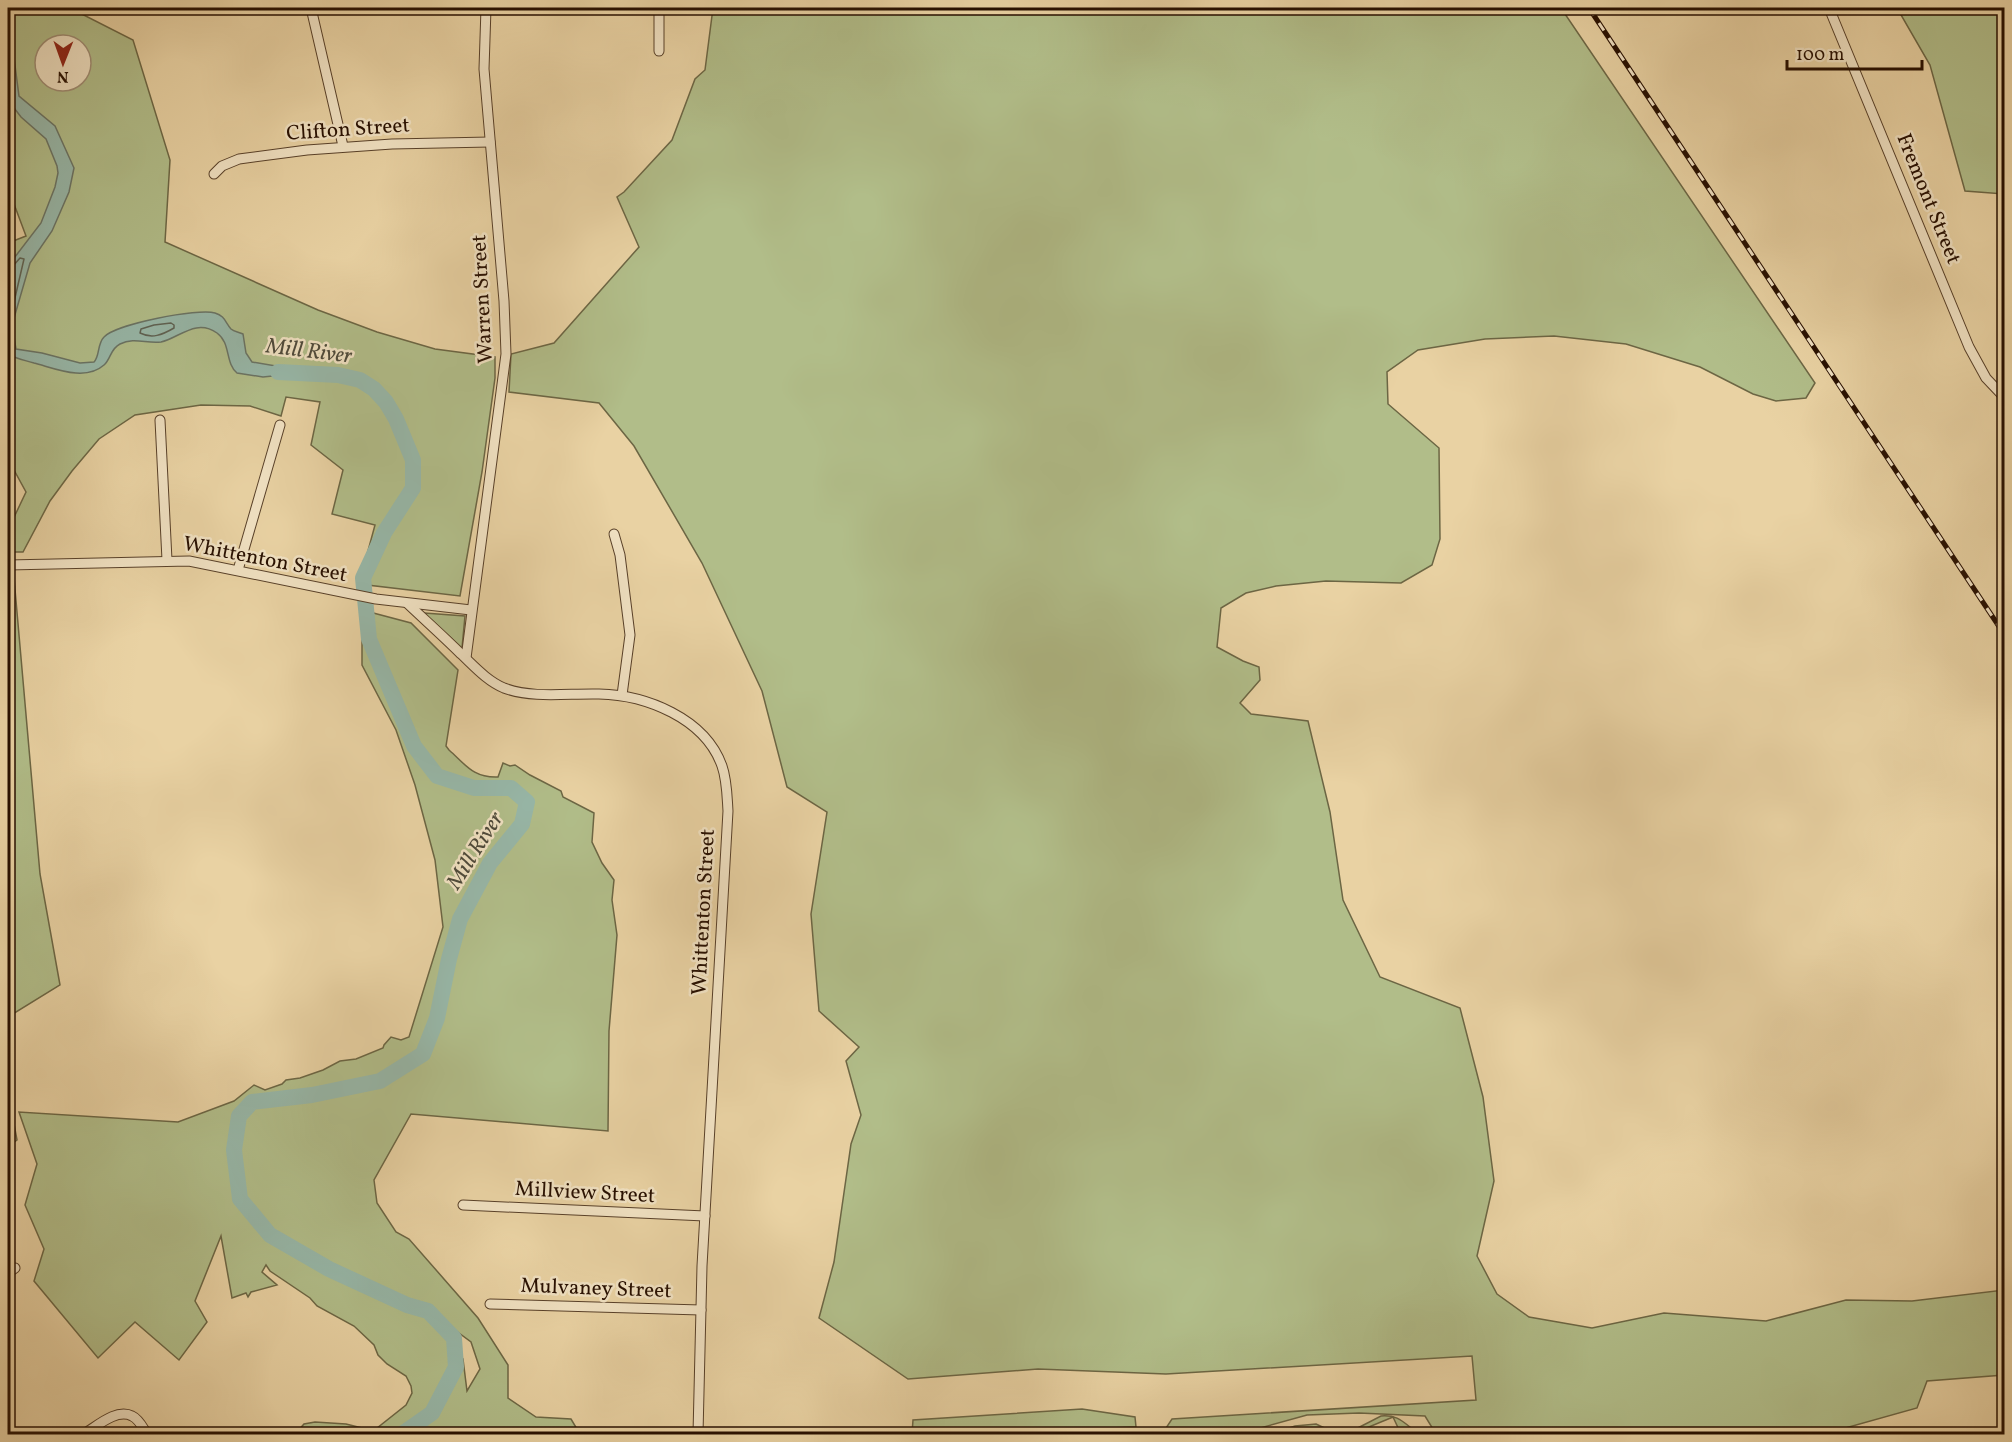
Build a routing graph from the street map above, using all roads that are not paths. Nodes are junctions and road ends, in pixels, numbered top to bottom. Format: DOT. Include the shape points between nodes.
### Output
graph roads {
  1 [pos="311,8"];
  2 [pos="486,8"];
  3 [pos="659,8"];
  4 [pos="1829,8"];
  5 [pos="659,51"];
  6 [pos="490,142"];
  7 [pos="343,146"];
  8 [pos="214,174"];
  9 [pos="2004,397"];
  10 [pos="160,420"];
  11 [pos="280,425"];
  12 [pos="614,534"];
  13 [pos="167,560"];
  14 [pos="8,565"];
  15 [pos="238,570"];
  16 [pos="408,604"];
  17 [pos="471,610"];
  18 [pos="466,658"];
  19 [pos="622,695"];
  20 [pos="463,1205"];
  21 [pos="705,1216"];
  22 [pos="490,1304"];
  23 [pos="701,1310"];
  24 [pos="84,1434"];
  25 [pos="147,1434"];
  26 [pos="698,1434"];
  1 -- 7 [label="street"];
  2 -- 6 [label="street, Warren Street" via="484,69"];
  3 -- 5 [label="street"];
  4 -- 9 [label="street, Fremont Street" via="1969,347 1986,378"];
  6 -- 7 [label="street, Clifton Street"];
  6 -- 17 [label="street, Warren Street" via="506,354"];
  7 -- 8 [label="street, Clifton Street" via="239,159"];
  10 -- 13 [label="street"];
  11 -- 15 [label="street"];
  12 -- 19 [label="street" via="630,635"];
  13 -- 14 [label="street, Whittenton Street"];
  13 -- 15 [label="street, Whittenton Street"];
  15 -- 16 [label="street, Whittenton Street"];
  16 -- 17 [label="street, Whittenton Street"];
  16 -- 18 [label="street, Whittenton Street"];
  17 -- 18 [label="street, Warren Street"];
  18 -- 19 [label="street, Whittenton Street" via="492,682 516,691"];
  19 -- 21 [label="street, Whittenton Street" via="655,704 695,728 717,754 726,784 728,811"];
  20 -- 21 [label="street, Millview Street"];
  21 -- 23 [label="street, Whittenton Street"];
  22 -- 23 [label="street, Mulvaney Street"];
  23 -- 26 [label="street, Whittenton Street"];
  24 -- 25 [label="street" via="118,1415 132,1416"];
}
